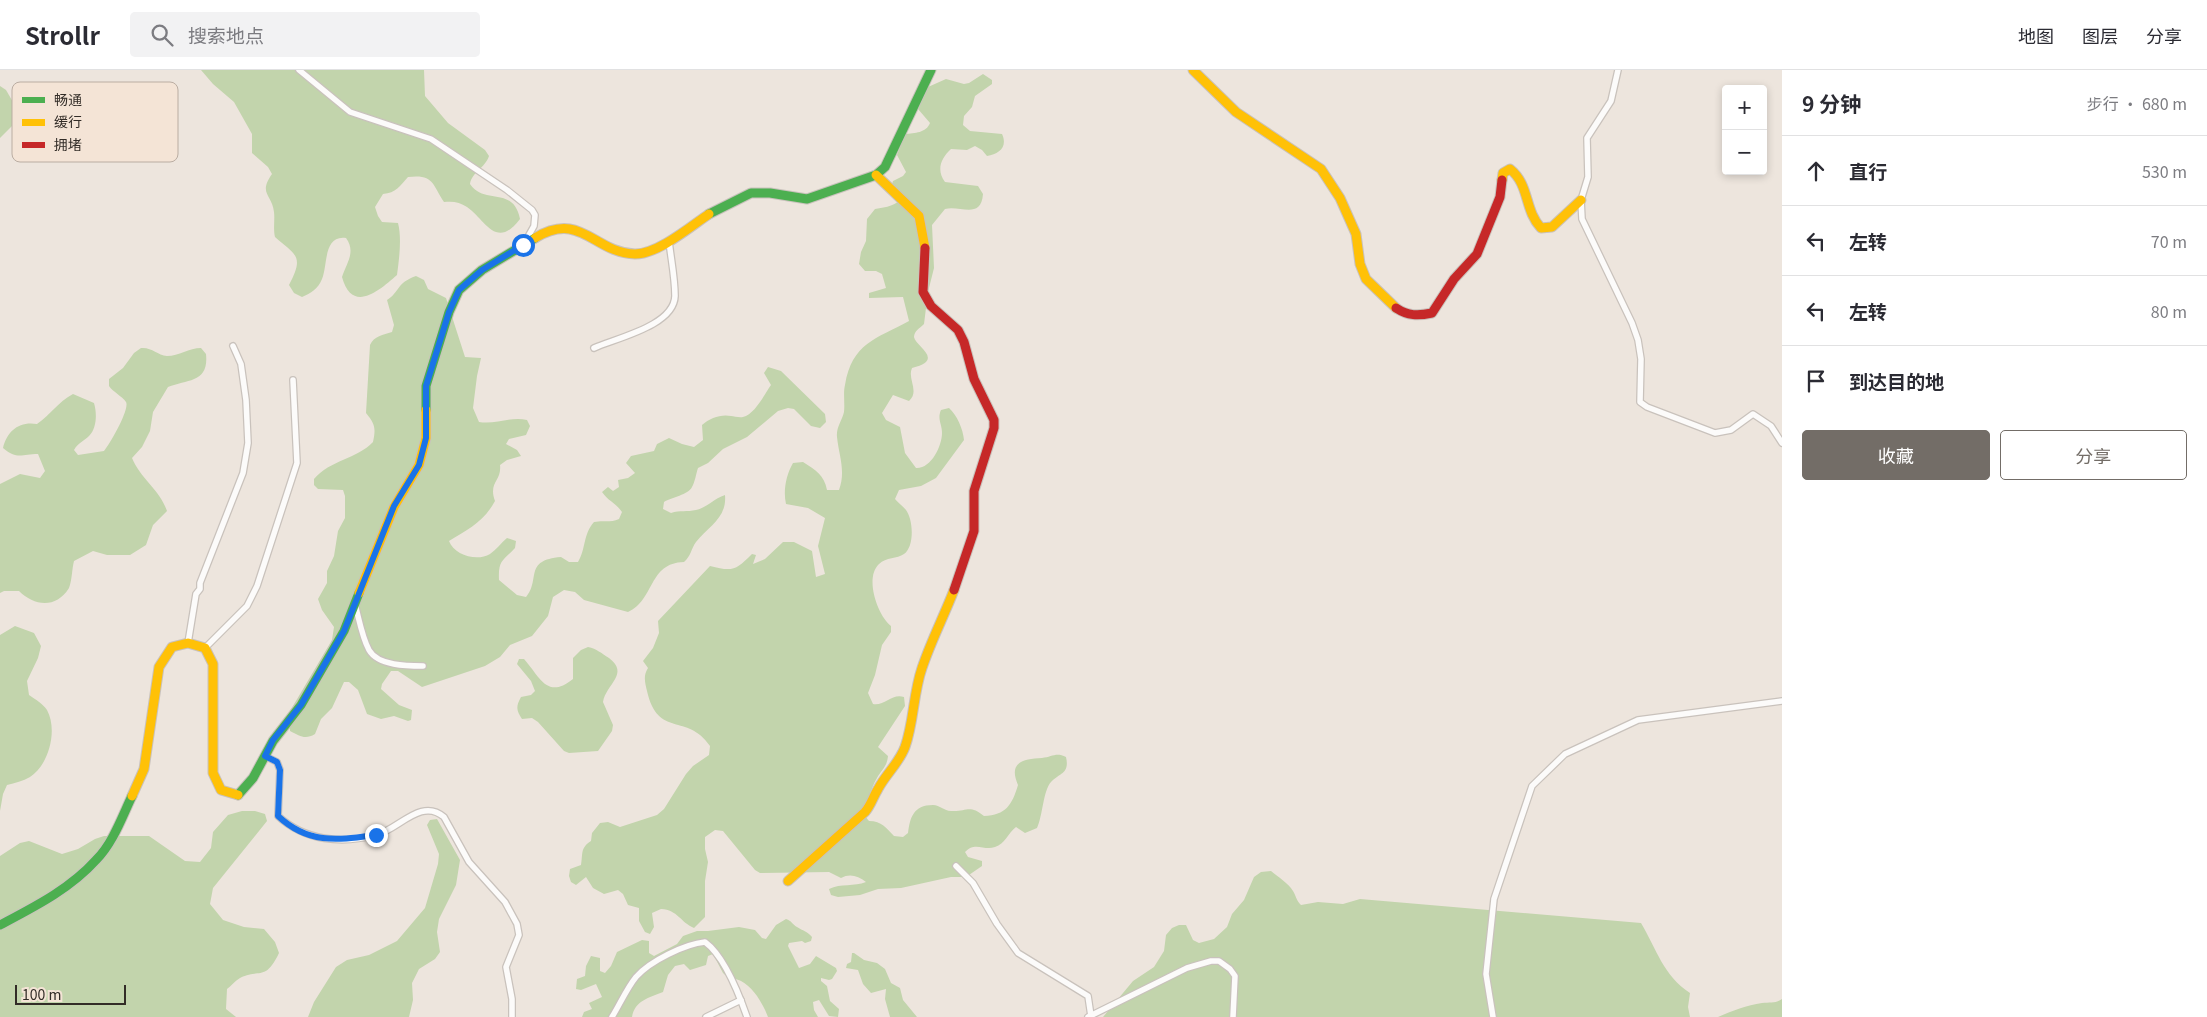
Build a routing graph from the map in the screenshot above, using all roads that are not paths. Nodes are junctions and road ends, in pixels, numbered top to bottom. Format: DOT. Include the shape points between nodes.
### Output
graph roads {
  1 [pos="299,70"];
  2 [pos="931,70"];
  3 [pos="1194,70"];
  4 [pos="1618,70"];
  5 [pos="876,175"];
  6 [pos="1581,200"];
  7 [pos="669,241"];
  8 [pos="523,245"];
  9 [pos="233,346"];
  10 [pos="594,348"];
  11 [pos="293,380"];
  12 [pos="1782,443"];
  13 [pos="354,604"];
  14 [pos="188,643"];
  15 [pos="205,648"];
  16 [pos="423,666"];
  17 [pos="1782,702"];
  18 [pos="265,756"];
  19 [pos="956,866"];
  20 [pos="788,881"];
  21 [pos="0,925"];
  22 [pos="741,1000"];
  23 [pos="1090,1016"];
  24 [pos="512,1017"];
  25 [pos="612,1017"];
  26 [pos="706,1017"];
  27 [pos="747,1017"];
  28 [pos="1233,1017"];
  29 [pos="1493,1017"];
  1 -- 8 [label="street" via="350,112 431,139 470,163 532,210 534,226"];
  2 -- 5 [label="street" via="885,167"];
  3 -- 6 [label="street" via="1236,112 1321,169 1340,198 1356,234 1360,264 1366,279 1405,314 1432,313 1454,279 1476,254 1500,197 1503,173 1510,169 1520,174 1529,213 1541,228 1552,226"];
  4 -- 6 [label="street" via="1611,101 1587,138 1588,177"];
  5 -- 7 [label="street" via="807,199 751,193 714,210"];
  5 -- 20 [label="street" via="919,216 925,250 923,292 931,306 958,330 974,380 994,420 994,428 974,491 974,531 958,582 922,668 905,748 865,812"];
  6 -- 12 [label="street" via="1582,219 1638,340 1640,402 1715,433 1731,430 1753,414 1771,426"];
  7 -- 8 [label="street" via="636,254 613,250 576,229 564,228 548,230"];
  7 -- 10 [label="street" via="675,298 665,316 638,332"];
  8 -- 13 [label="street" via="482,270 459,290 426,386 426,438 419,465 394,506"];
  9 -- 14 [label="street" via="241,364 248,443 243,473 196,594"];
  11 -- 15 [label="street" via="297,463 257,586 247,606"];
  13 -- 16 [label="street" via="369,651 382,660 401,666"];
  13 -- 18 [label="street" via="344,631 301,705 273,740"];
  14 -- 15 [label="street"];
  14 -- 21 [label="street" via="172,647 159,667 144,769 116,831 98,860 54,896"];
  15 -- 18 [label="street" via="213,664 213,772 216,786 224,793 238,795 253,778"];
  17 -- 29 [label="street" via="1638,720 1565,754 1532,786 1494,899 1486,974"];
  18 -- 24 [label="street" via="277,762 280,770 278,816 304,833 336,841 376,835 410,816 429,810 444,817 469,862 505,902 517,924 519,935 506,967"];
  19 -- 23 [label="street" via="973,883 1018,953 1088,996"];
  22 -- 25 [label="street" via="714,949 705,942 690,944 670,953 639,974"];
  22 -- 26 [label="street"];
  22 -- 27 [label="street"];
  23 -- 28 [label="street" via="1187,968 1219,961 1235,976"];
}
